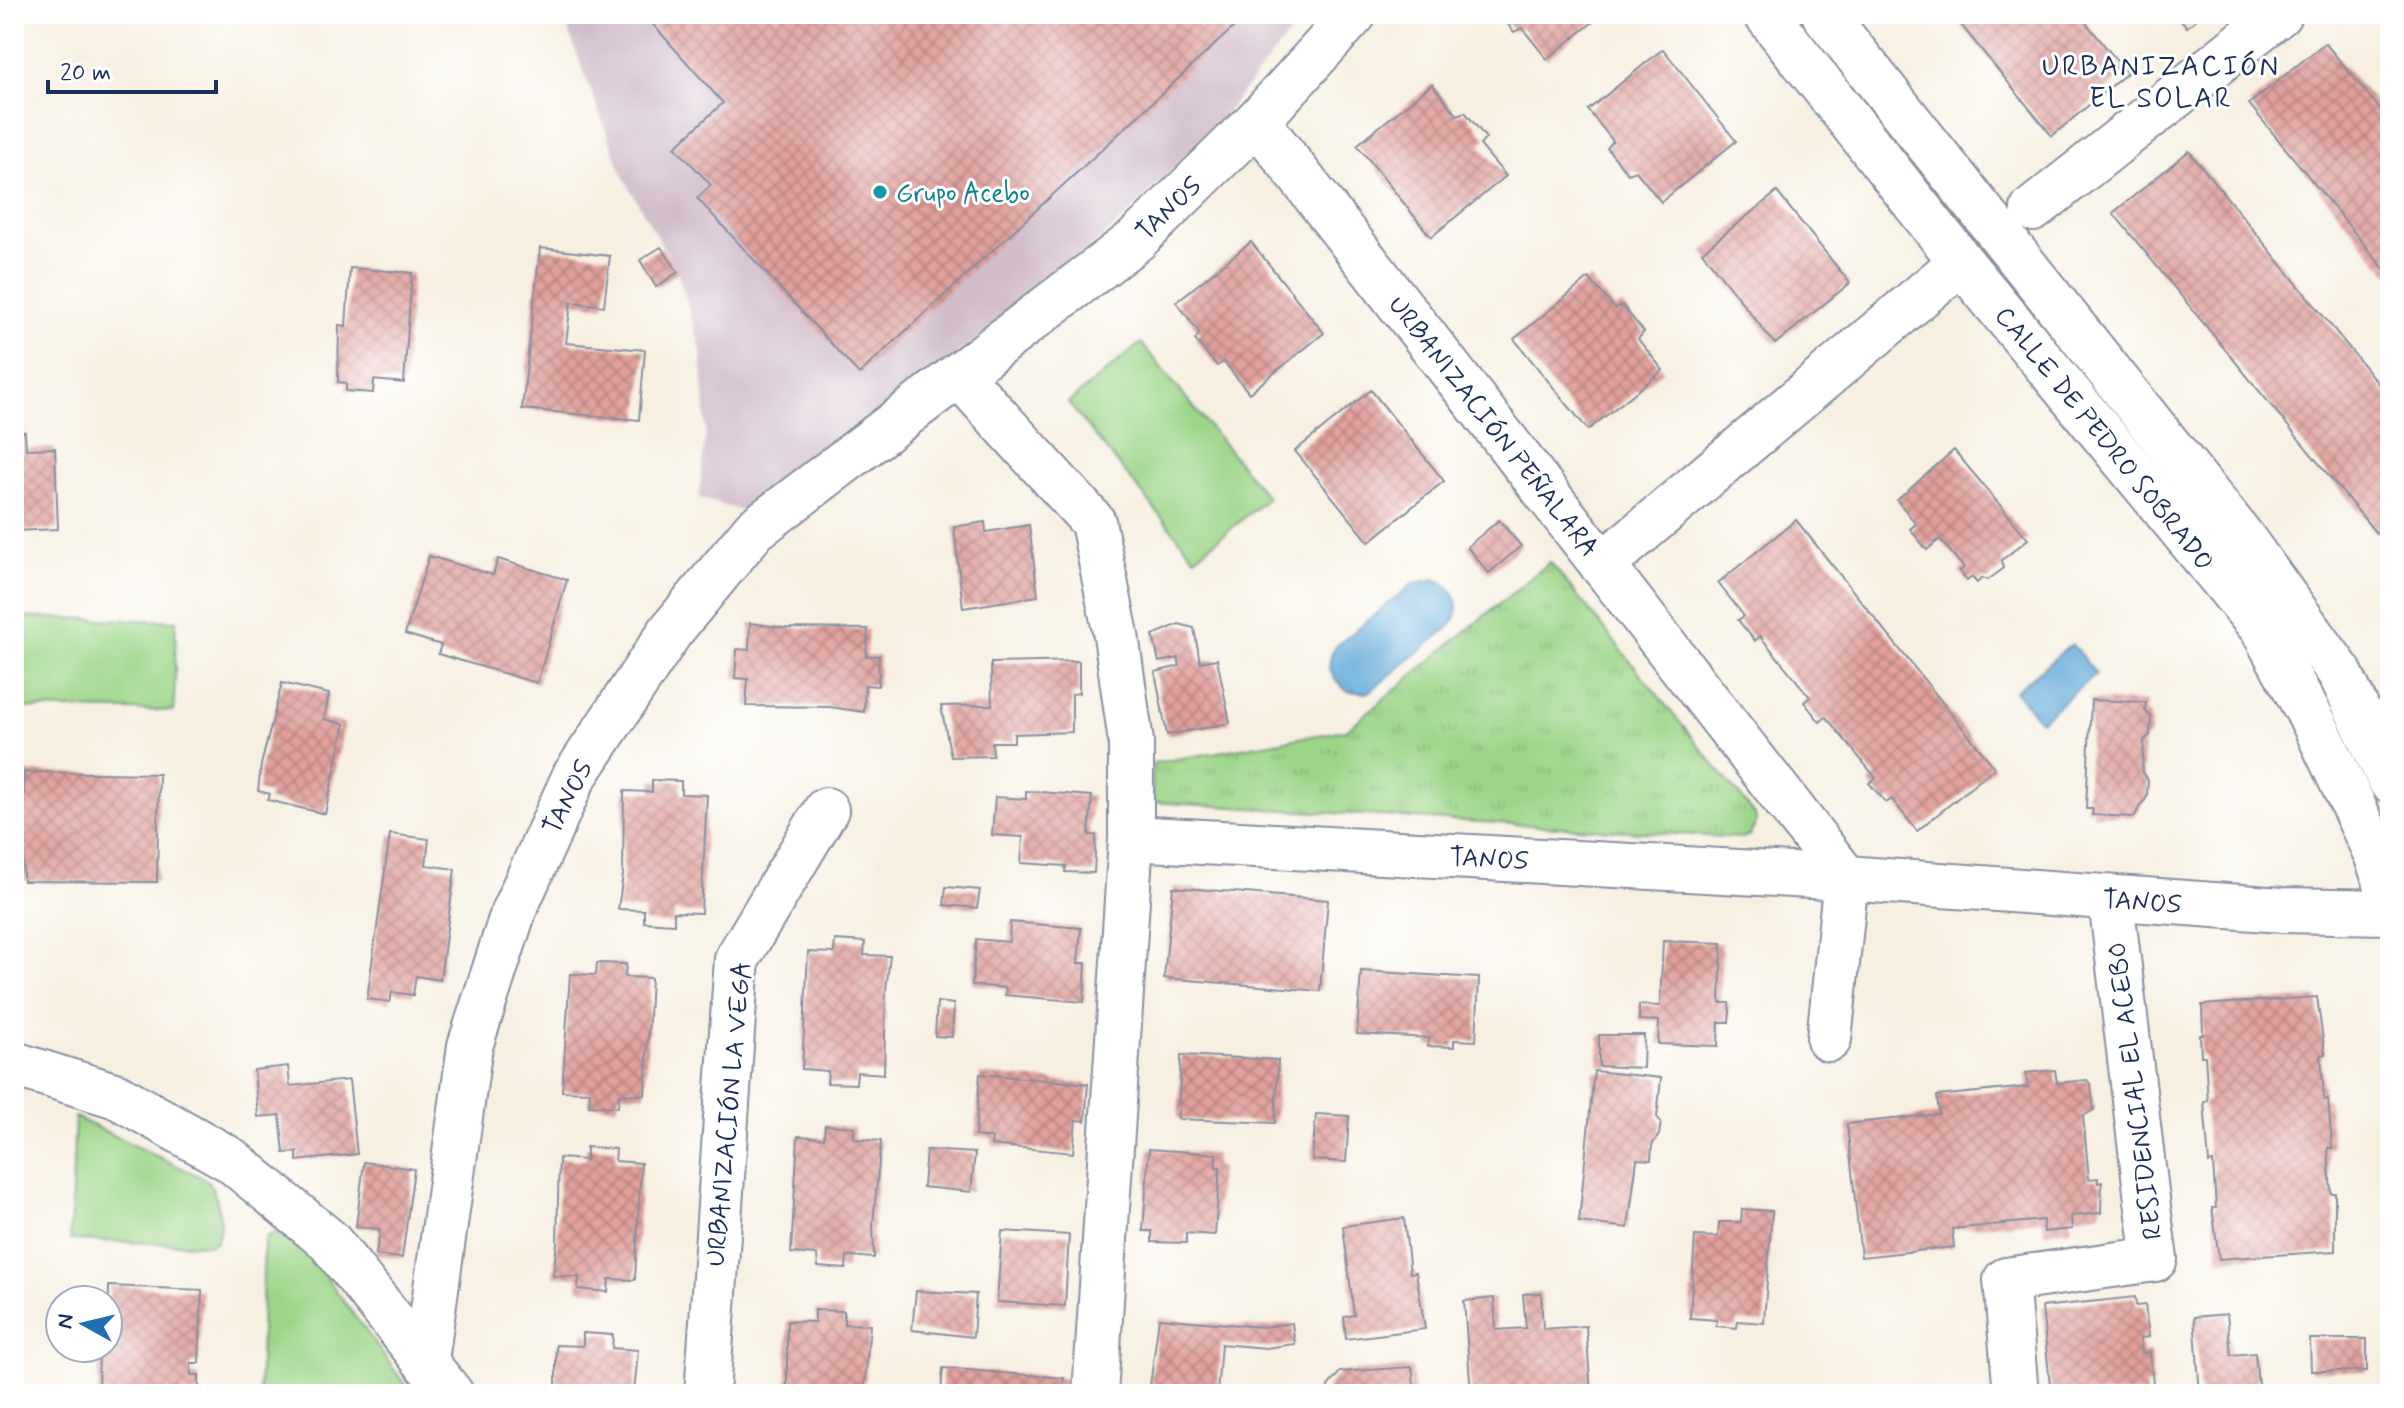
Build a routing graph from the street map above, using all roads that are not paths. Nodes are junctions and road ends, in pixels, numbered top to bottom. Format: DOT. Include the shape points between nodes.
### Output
graph roads {
  1 [pos="1354,14"];
  2 [pos="1766,14"];
  3 [pos="1824,14"];
  4 [pos="2279,14"];
  5 [pos="1257,121"];
  6 [pos="2033,209"];
  7 [pos="1947,274"];
  8 [pos="961,377"];
  9 [pos="1602,565"];
  10 [pos="2390,780"];
  11 [pos="826,810"];
  12 [pos="1131,838"];
  13 [pos="1846,878"];
  14 [pos="2390,894"];
  15 [pos="2111,900"];
  16 [pos="2390,912"];
  17 [pos="1829,1039"];
  18 [pos="14,1064"];
  19 [pos="438,1377"];
  20 [pos="707,1394"];
  21 [pos="1095,1394"];
  22 [pos="2016,1394"];
  1 -- 5 [label="street, TANOS"];
  2 -- 14 [label="street, CALLE DE PEDRO SOBRADO" via="1962,263 2262,628 2314,723"];
  3 -- 10 [label="street, CALLE DE PEDRO SOBRADO" via="2241,536 2340,673"];
  4 -- 6 [label="street"];
  5 -- 8 [label="street, TANOS" via="1136,240"];
  5 -- 9 [label="street, URBANIZACIÓN PEÑALARA"];
  7 -- 9 [label="street, URBANIZACIÓN PEÑALARA"];
  8 -- 12 [label="street" via="1093,522 1131,742"];
  8 -- 19 [label="street, TANOS" via="754,530 670,632 574,777 514,910 470,1046"];
  9 -- 13 [label="street"];
  11 -- 20 [label="street, URBANIZACIÓN LA VEGA" via="737,959"];
  12 -- 13 [label="street, TANOS"];
  12 -- 21 [label="street"];
  13 -- 15 [label="street, TANOS"];
  13 -- 17 [label="street"];
  15 -- 16 [label="street, TANOS"];
  15 -- 22 [label="street, RESIDENCIAL EL ACEBO" via="2155,1259 2006,1280"];
  18 -- 19 [label="street, TANOS" via="117,1096 231,1160 329,1241"];
}
